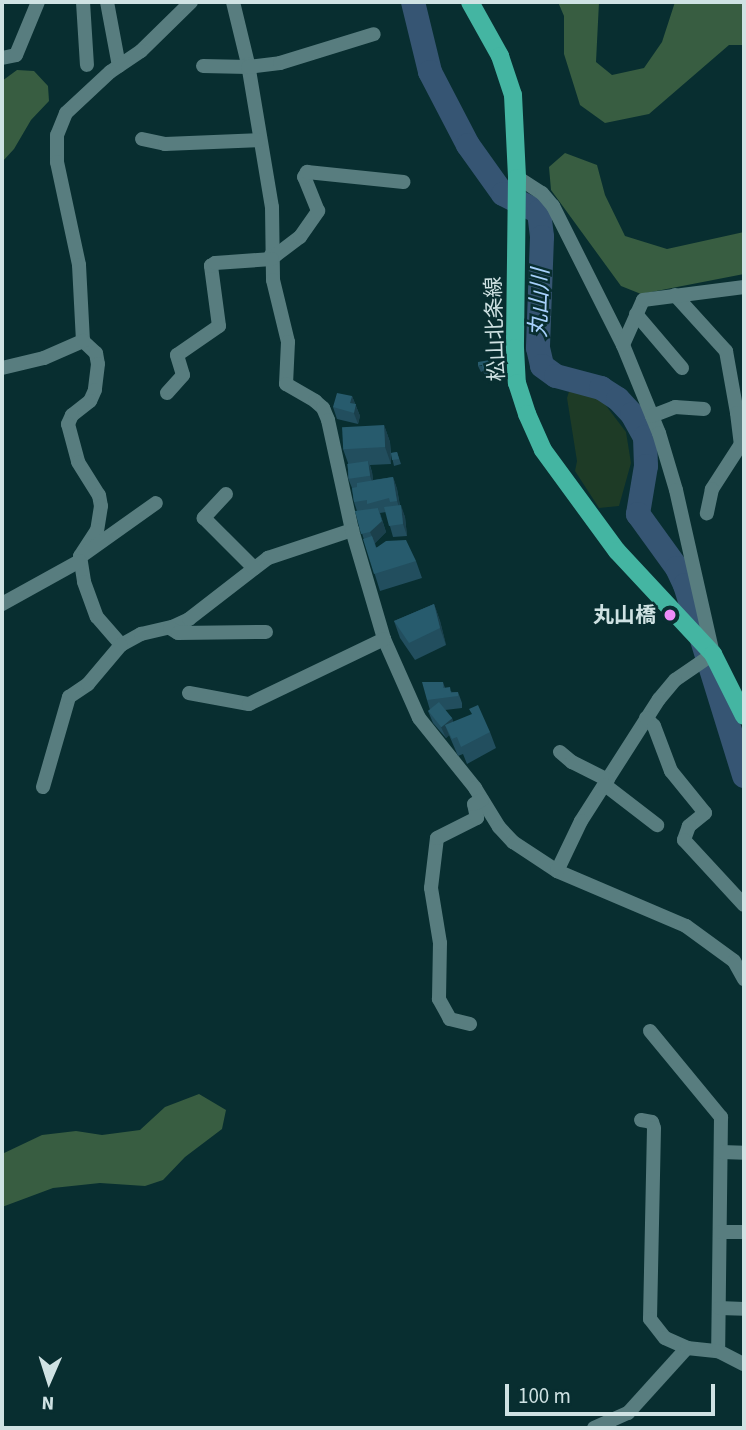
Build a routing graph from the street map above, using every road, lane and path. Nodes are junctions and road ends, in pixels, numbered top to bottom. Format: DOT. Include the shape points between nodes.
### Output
graph roads {
  1 [pos="38,2"];
  2 [pos="83,2"];
  3 [pos="107,2"];
  4 [pos="191,2"];
  5 [pos="233,2"];
  6 [pos="470,2"];
  7 [pos="374,34"];
  8 [pos="2,58"];
  9 [pos="87,65"];
  10 [pos="119,66"];
  11 [pos="203,66"];
  12 [pos="248,67"];
  13 [pos="142,139"];
  14 [pos="259,140"];
  15 [pos="517,177"];
  16 [pos="403,182"];
  17 [pos="271,257"];
  18 [pos="744,287"];
  19 [pos="674,295"];
  20 [pos="636,314"];
  21 [pos="83,341"];
  22 [pos="623,345"];
  23 [pos="2,368"];
  24 [pos="682,368"];
  25 [pos="167,393"];
  26 [pos="704,409"];
  27 [pos="652,416"];
  28 [pos="226,495"];
  29 [pos="156,503"];
  30 [pos="707,513"];
  31 [pos="352,530"];
  32 [pos="80,559"];
  33 [pos="254,568"];
  34 [pos="2,604"];
  35 [pos="170,628"];
  36 [pos="266,632"];
  37 [pos="384,639"];
  38 [pos="121,645"];
  39 [pos="713,654"];
  40 [pos="189,693"];
  41 [pos="744,716"];
  42 [pos="646,718"];
  43 [pos="560,752"];
  44 [pos="606,782"];
  45 [pos="43,786"];
  46 [pos="482,800"];
  47 [pos="657,825"];
  48 [pos="558,871"];
  49 [pos="744,905"];
  50 [pos="743,974"];
  51 [pos="470,1024"];
  52 [pos="650,1031"];
  53 [pos="641,1120"];
  54 [pos="721,1152"];
  55 [pos="744,1153"];
  56 [pos="720,1232"];
  57 [pos="744,1232"];
  58 [pos="719,1308"];
  59 [pos="744,1309"];
  60 [pos="687,1348"];
  61 [pos="718,1351"];
  62 [pos="744,1364"];
  63 [pos="594,1428"];
  1 -- 8 [label="street" via="16,55"];
  2 -- 9 [label="street"];
  3 -- 10 [label="street"];
  4 -- 10 [label="street"];
  5 -- 12 [label="street"];
  6 -- 15 [label="main road, 松山北条線" via="510,80 516,112"];
  7 -- 12 [label="street" via="306,56"];
  10 -- 21 [label="street" via="66,113 57,135 57,162 79,265"];
  11 -- 12 [label="street"];
  12 -- 14 [label="street"];
  13 -- 14 [label="street" via="165,144"];
  14 -- 17 [label="street" via="272,207"];
  15 -- 22 [label="street" via="553,206"];
  15 -- 39 [label="main road, 松山北条線" via="517,383 543,450 617,551"];
  16 -- 17 [label="street" via="307,172 304,177 318,211 300,237"];
  17 -- 25 [label="street" via="211,266 219,326 177,355 183,375"];
  17 -- 31 [label="street" via="288,342 286,384 323,408"];
  18 -- 19 [label="street"];
  19 -- 20 [label="street" via="643,300"];
  19 -- 30 [label="street" via="726,351 738,424 741,444 712,489"];
  20 -- 22 [label="street"];
  20 -- 24 [label="street"];
  21 -- 23 [label="street" via="44,358"];
  21 -- 32 [label="street" via="96,353 98,378 90,401 72,415 68,433 78,462 99,495 101,520"];
  22 -- 27 [label="street"];
  26 -- 27 [label="street" via="675,407"];
  27 -- 39 [label="street" via="676,490"];
  28 -- 33 [label="street" via="204,518"];
  29 -- 32 [label="street"];
  31 -- 33 [label="street" via="283,553"];
  31 -- 37 [label="street"];
  32 -- 34 [label="street"];
  32 -- 38 [label="street" via="91,605"];
  33 -- 35 [label="street" via="211,605"];
  35 -- 36 [label="street" via="178,633"];
  35 -- 38 [label="street" via="141,634"];
  37 -- 40 [label="street" via="249,704"];
  37 -- 46 [label="street" via="419,718"];
  38 -- 45 [label="street" via="88,684 69,697"];
  39 -- 41 [label="main road, 松山北条線"];
  39 -- 42 [label="street" via="676,680"];
  42 -- 44 [label="street"];
  42 -- 49 [label="street" via="654,726 671,771 705,813 689,826 684,840"];
  43 -- 44 [label="street"];
  44 -- 47 [label="street"];
  44 -- 48 [label="street"];
  46 -- 48 [label="street" via="513,842"];
  46 -- 51 [label="street" via="474,804 477,818 438,838 431,888 440,943 439,999 450,1019"];
  48 -- 50 [label="street" via="686,926 723,952"];
  52 -- 54 [label="street" via="721,1118"];
  53 -- 60 [label="street" via="652,1122 653,1128 651,1324 665,1338"];
  54 -- 55 [label="street"];
  54 -- 56 [label="street"];
  56 -- 57 [label="street"];
  56 -- 58 [label="street"];
  58 -- 59 [label="street"];
  58 -- 61 [label="street"];
  60 -- 61 [label="street"];
  60 -- 63 [label="street" via="628,1413"];
  61 -- 62 [label="street"];
}
